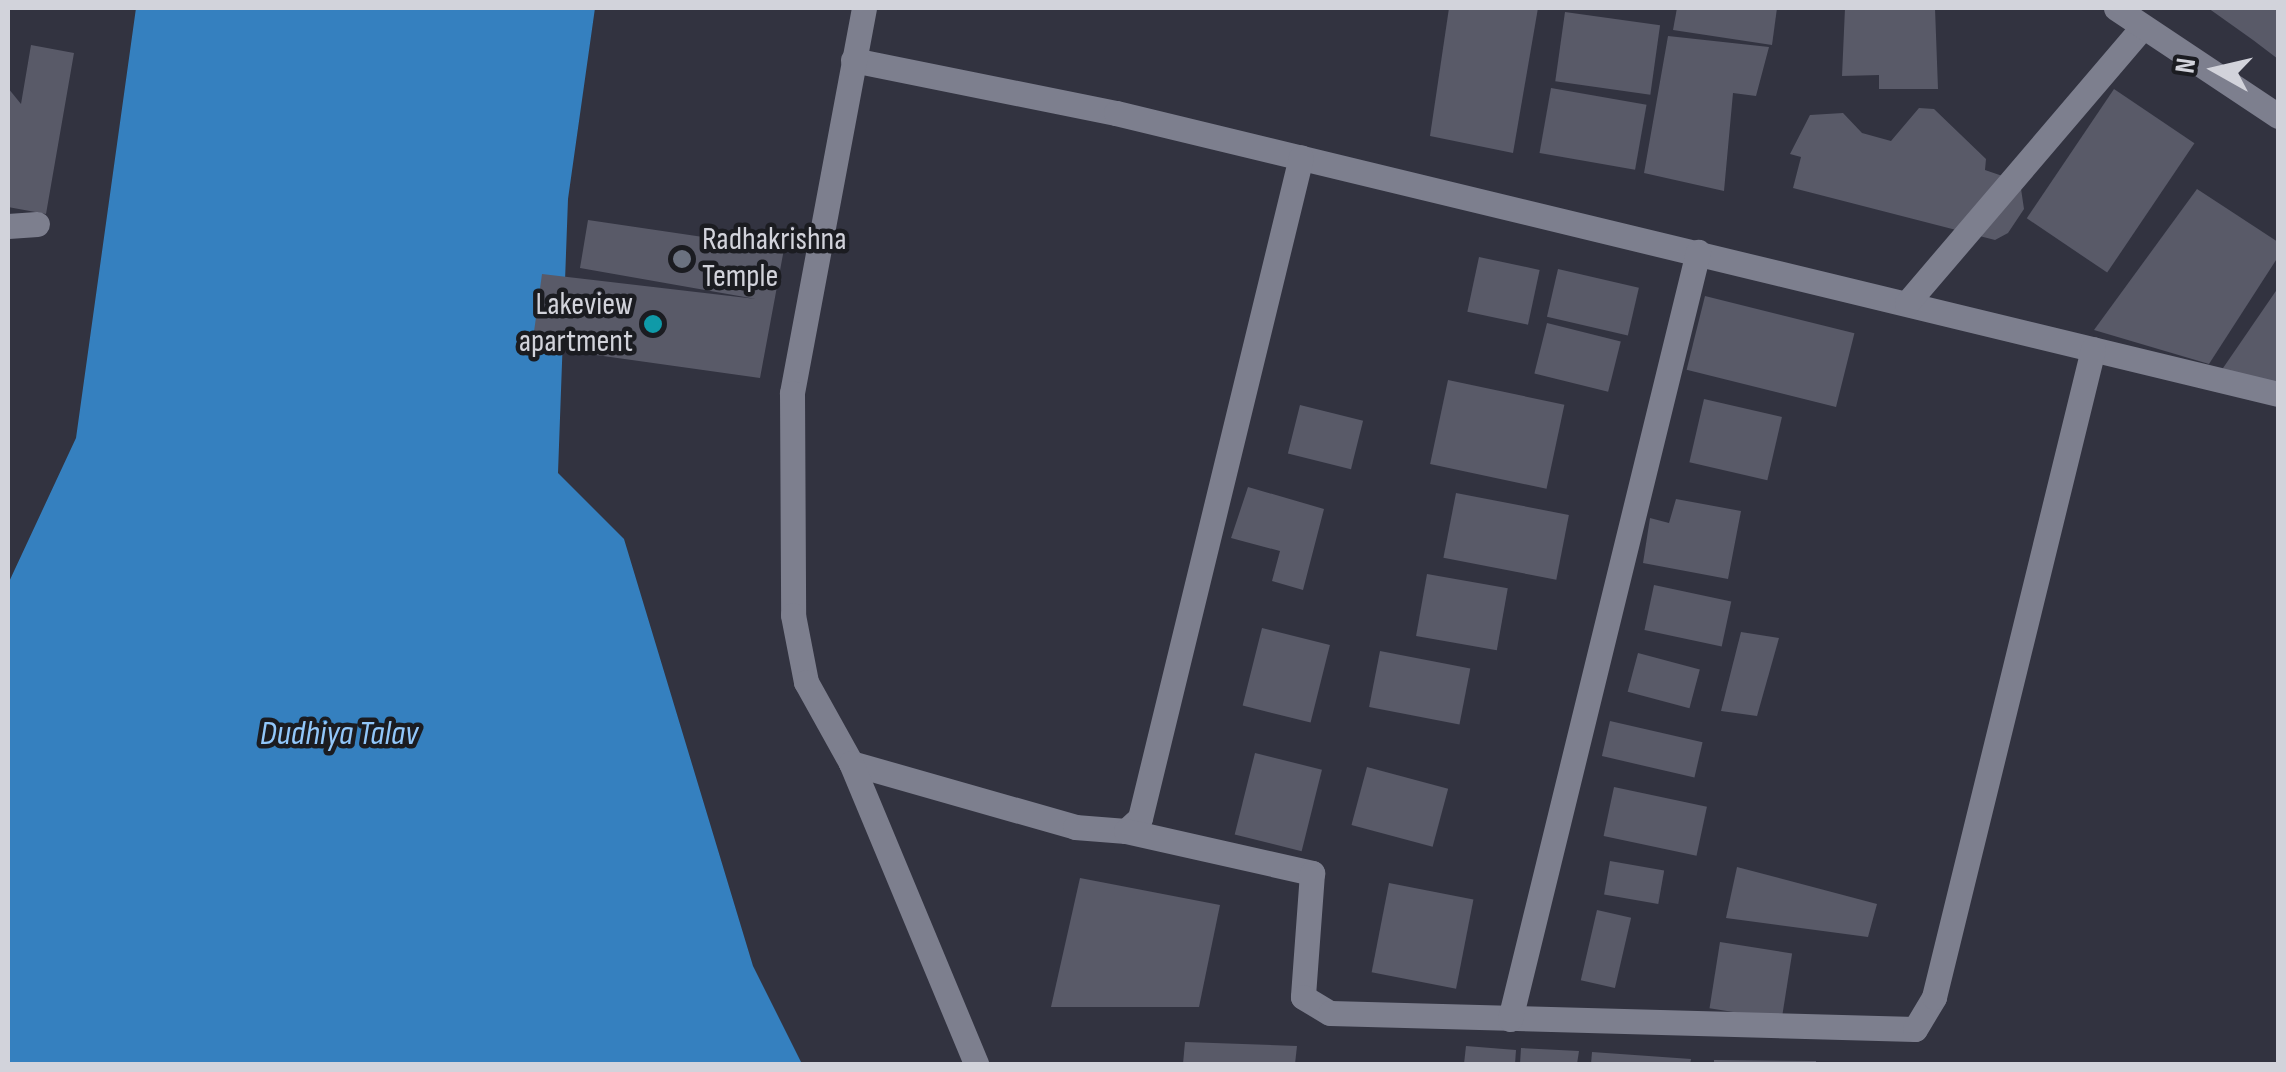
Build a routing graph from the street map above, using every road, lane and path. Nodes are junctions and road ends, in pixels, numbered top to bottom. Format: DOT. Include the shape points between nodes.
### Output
graph roads {
  1 [pos="864,8"];
  2 [pos="2116,8"];
  3 [pos="2143,27"];
  4 [pos="853,60"];
  5 [pos="2278,116"];
  6 [pos="1301,157"];
  7 [pos="36,224"];
  8 [pos="8,226"];
  9 [pos="1698,252"];
  10 [pos="1908,303"];
  11 [pos="2094,348"];
  12 [pos="2278,394"];
  13 [pos="851,763"];
  14 [pos="1126,831"];
  15 [pos="1510,1019"];
  16 [pos="976,1064"];
  1 -- 4 [label="street"];
  2 -- 3 [label="street"];
  3 -- 5 [label="street"];
  3 -- 10 [label="street"];
  4 -- 6 [label="street"];
  4 -- 13 [label="street" via="792,393 787,536 806,682"];
  6 -- 9 [label="street"];
  6 -- 14 [label="street" via="1152,789"];
  7 -- 8 [label="street"];
  9 -- 10 [label="street"];
  9 -- 15 [label="street"];
  10 -- 11 [label="street"];
  11 -- 12 [label="street"];
  11 -- 15 [label="street" via="1928,1018 1892,1032"];
  13 -- 14 [label="street" via="1075,827"];
  13 -- 16 [label="street"];
  14 -- 15 [label="street" via="1312,873 1301,984 1310,1006"];
}
